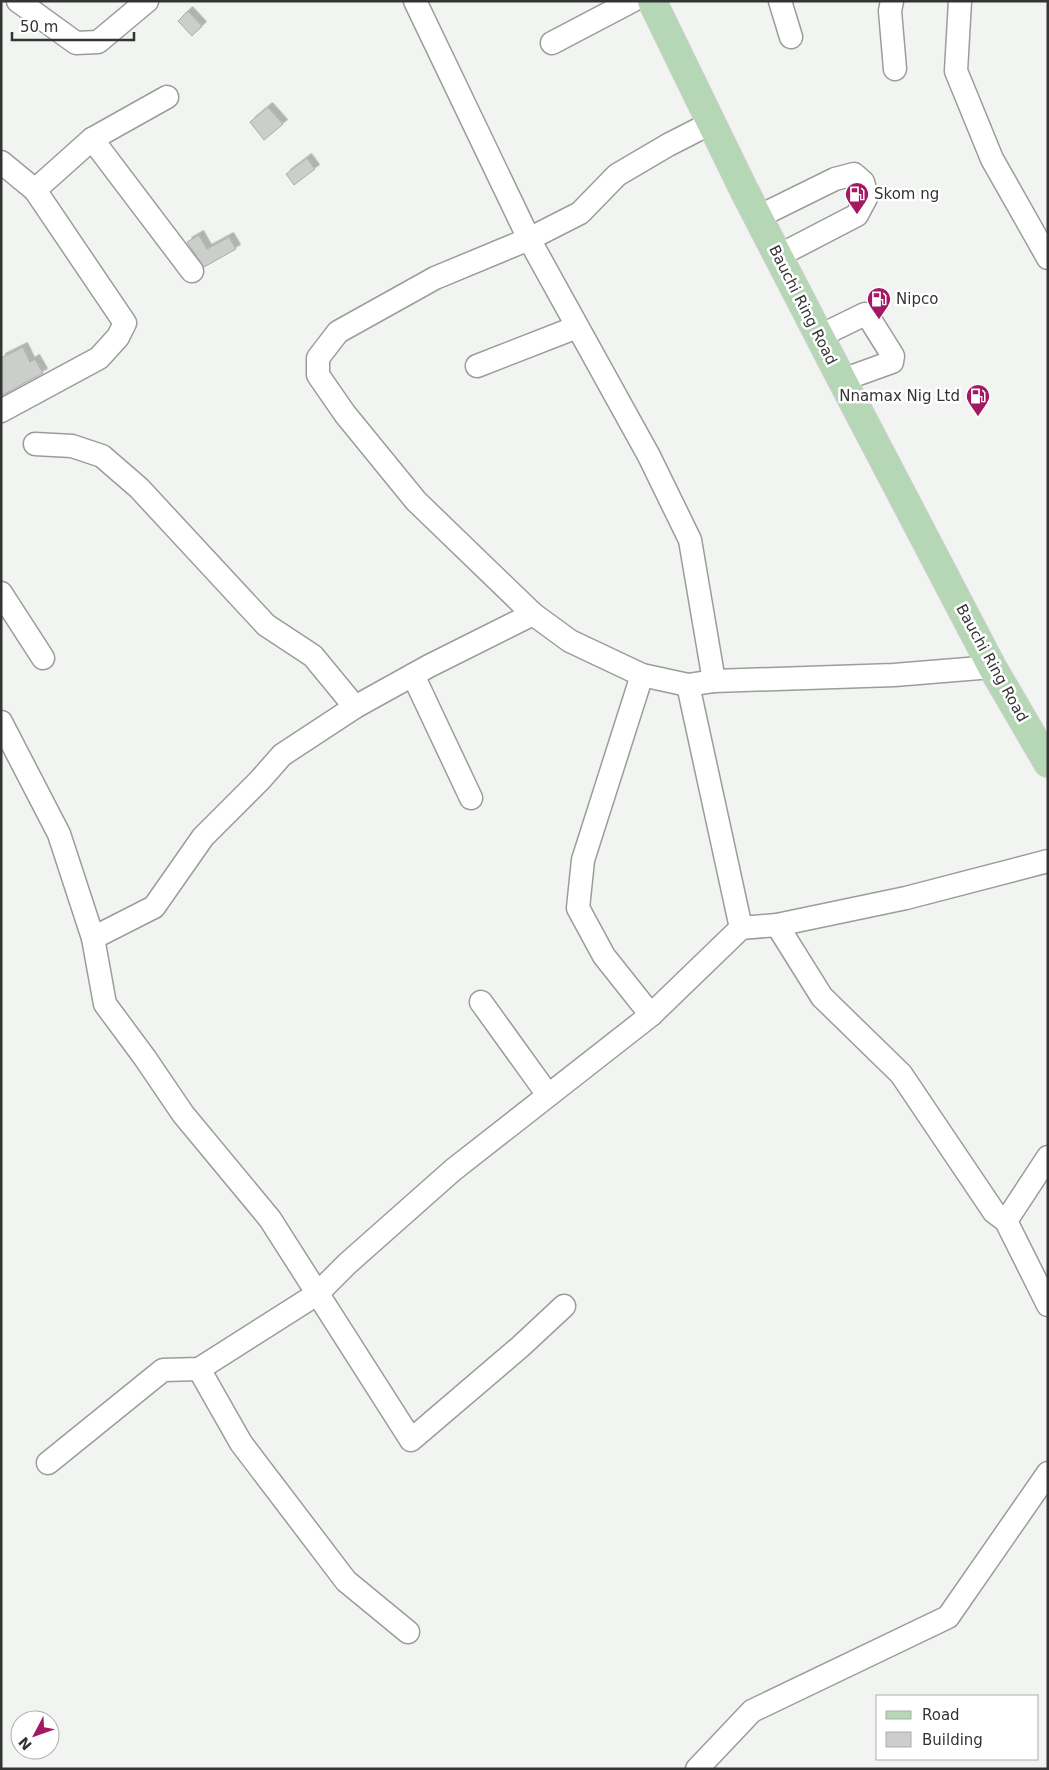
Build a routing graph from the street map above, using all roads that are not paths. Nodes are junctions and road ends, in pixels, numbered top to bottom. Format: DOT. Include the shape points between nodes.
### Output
graph roads {
  1 [pos="18,1"];
  2 [pos="147,1"];
  3 [pos="415,1"];
  4 [pos="632,1"];
  5 [pos="652,1"];
  6 [pos="780,1"];
  7 [pos="892,1"];
  8 [pos="960,1"];
  9 [pos="791,37"];
  10 [pos="552,42"];
  11 [pos="895,69"];
  12 [pos="167,97"];
  13 [pos="711,123"];
  14 [pos="92,139"];
  15 [pos="1,162"];
  16 [pos="35,190"];
  17 [pos="758,217"];
  18 [pos="529,239"];
  19 [pos="778,256"];
  20 [pos="1048,258"];
  21 [pos="192,271"];
  22 [pos="577,327"];
  23 [pos="820,336"];
  24 [pos="477,366"];
  25 [pos="842,380"];
  26 [pos="1,412"];
  27 [pos="35,444"];
  28 [pos="1,593"];
  29 [pos="533,614"];
  30 [pos="43,658"];
  31 [pos="992,668"];
  32 [pos="413,675"];
  33 [pos="642,675"];
  34 [pos="714,681"];
  35 [pos="688,686"];
  36 [pos="355,707"];
  37 [pos="1,722"];
  38 [pos="1048,763"];
  39 [pos="471,798"];
  40 [pos="1048,861"];
  41 [pos="777,925"];
  42 [pos="741,928"];
  43 [pos="93,938"];
  44 [pos="481,1002"];
  45 [pos="651,1014"];
  46 [pos="548,1095"];
  47 [pos="1048,1157"];
  48 [pos="1006,1221"];
  49 [pos="317,1294"];
  50 [pos="1048,1305"];
  51 [pos="564,1306"];
  52 [pos="199,1369"];
  53 [pos="48,1463"];
  54 [pos="1048,1473"];
  55 [pos="408,1632"];
  56 [pos="698,1769"];
  1 -- 2 [label="street" via="76,43 98,42"];
  3 -- 18 [label="street"];
  4 -- 10 [label="street"];
  5 -- 13 [label="main road, Bauchi Ring Road"];
  6 -- 9 [label="street"];
  7 -- 11 [label="street"];
  8 -- 20 [label="street" via="956,71 992,159"];
  12 -- 14 [label="street"];
  13 -- 17 [label="main road, Bauchi Ring Road"];
  13 -- 18 [label="street" via="618,175 580,213"];
  14 -- 16 [label="street"];
  14 -- 21 [label="street"];
  15 -- 16 [label="street"];
  16 -- 26 [label="street" via="125,323 118,337 99,358"];
  17 -- 19 [label="main road, Bauchi Ring Road"];
  17 -- 19 [label="street" via="835,179 854,174 863,182 867,196 857,215"];
  18 -- 22 [label="street"];
  18 -- 29 [label="street" via="435,278 338,332 318,358 318,375 345,414 416,501"];
  19 -- 23 [label="main road, Bauchi Ring Road"];
  22 -- 24 [label="street"];
  22 -- 34 [label="street" via="649,456 690,540"];
  23 -- 25 [label="main road, Bauchi Ring Road"];
  23 -- 25 [label="street" via="865,314 893,356 892,362"];
  25 -- 31 [label="main road, Bauchi Ring Road"];
  27 -- 36 [label="street" via="72,446 102,456 139,488 266,625 313,656"];
  28 -- 30 [label="street"];
  29 -- 32 [label="street"];
  29 -- 33 [label="street" via="570,641"];
  31 -- 34 [label="street"];
  31 -- 38 [label="main road, Bauchi Ring Road"];
  32 -- 36 [label="street"];
  32 -- 39 [label="street"];
  33 -- 35 [label="street"];
  33 -- 45 [label="street" via="583,860 578,908 604,956"];
  34 -- 35 [label="street"];
  35 -- 42 [label="street"];
  36 -- 43 [label="street" via="282,755 203,837 154,907"];
  37 -- 43 [label="street" via="59,834"];
  40 -- 41 [label="street" via="906,898"];
  41 -- 42 [label="street"];
  41 -- 48 [label="street" via="822,997 901,1074 994,1212"];
  42 -- 45 [label="street"];
  43 -- 49 [label="street" via="105,1004 183,1114 270,1219"];
  44 -- 46 [label="street"];
  45 -- 46 [label="street"];
  46 -- 49 [label="street" via="453,1170"];
  47 -- 48 [label="street"];
  48 -- 50 [label="street"];
  49 -- 51 [label="street" via="411,1440"];
  49 -- 52 [label="street"];
  52 -- 53 [label="street" via="163,1370"];
  52 -- 55 [label="street" via="241,1443 346,1582"];
  54 -- 56 [label="street" via="948,1617 752,1711"];
}
